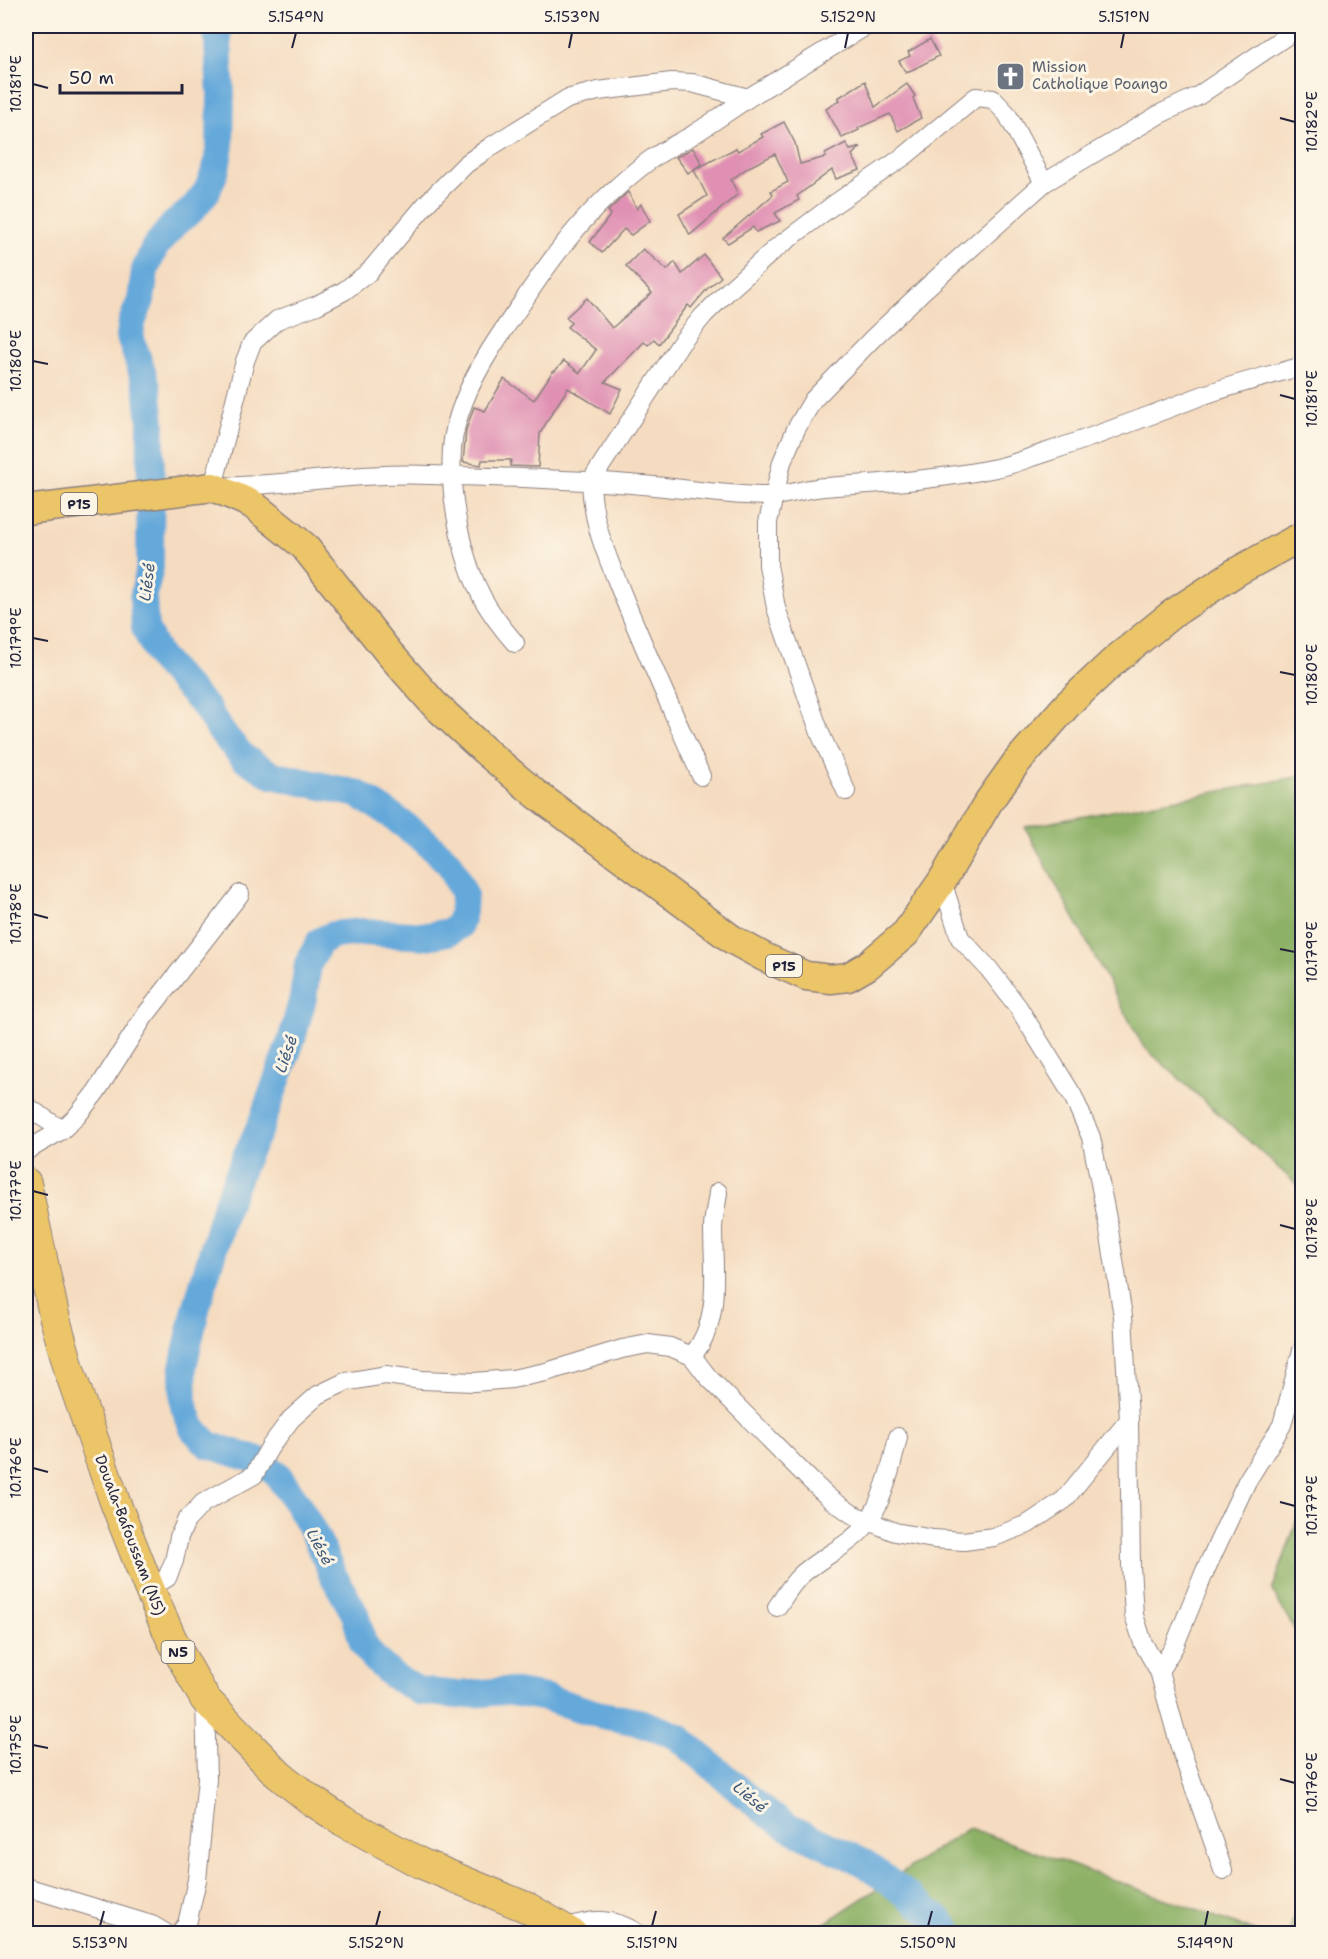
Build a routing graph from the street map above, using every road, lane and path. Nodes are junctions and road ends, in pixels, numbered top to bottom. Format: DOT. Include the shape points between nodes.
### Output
graph roads {
  1 [pos="866,26"];
  2 [pos="1301,26"];
  3 [pos="748,98"];
  4 [pos="1044,183"];
  5 [pos="1302,366"];
  6 [pos="452,476"];
  7 [pos="591,481"];
  8 [pos="213,486"];
  9 [pos="773,496"];
  10 [pos="26,510"];
  11 [pos="1302,536"];
  12 [pos="515,643"];
  13 [pos="701,776"];
  14 [pos="846,791"];
  15 [pos="942,881"];
  16 [pos="240,894"];
  17 [pos="26,1106"];
  18 [pos="62,1130"];
  19 [pos="26,1150"];
  20 [pos="26,1183"];
  21 [pos="718,1191"];
  22 [pos="1302,1350"];
  23 [pos="692,1356"];
  24 [pos="1129,1420"];
  25 [pos="898,1437"];
  26 [pos="868,1521"];
  27 [pos="149,1588"];
  28 [pos="777,1607"];
  29 [pos="1159,1671"];
  30 [pos="205,1699"];
  31 [pos="1223,1870"];
  32 [pos="26,1887"];
  33 [pos="568,1931"];
  34 [pos="167,1934"];
  35 [pos="179,1934"];
  36 [pos="639,1934"];
  1 -- 3 [label="street"];
  2 -- 4 [label="street" via="1198,96 1135,128"];
  3 -- 6 [label="street" via="657,155 612,191 575,229 493,345 464,399 452,448"];
  3 -- 8 [label="street" via="692,83 672,82 598,91 567,99 466,164 369,272 344,291 277,320 252,344"];
  4 -- 7 [label="street" via="1007,114 993,99 976,97 906,155 775,249 726,293 681,343"];
  4 -- 9 [label="street" via="926,288 813,400 782,462"];
  5 -- 9 [label="street" via="1205,395 998,468 868,485 821,487"];
  6 -- 7 [label="street"];
  6 -- 8 [label="street" via="371,475"];
  6 -- 12 [label="street" via="454,503 470,568 497,622"];
  7 -- 9 [label="street"];
  7 -- 13 [label="street" via="599,533"];
  8 -- 10 [label="main road, P15"];
  8 -- 15 [label="main road, P15" via="252,504 304,546 435,704 536,794 733,940 764,957 806,976 831,980 848,977 906,933"];
  9 -- 14 [label="street" via="768,522 768,565 776,608 820,733"];
  11 -- 15 [label="main road, P15" via="1236,572 1172,614 1067,705 1016,763 989,801"];
  15 -- 24 [label="street" via="960,938 989,969 1023,1016 1073,1096 1091,1137 1123,1316"];
  16 -- 18 [label="street" via="144,1017 96,1092"];
  17 -- 18 [label="street"];
  18 -- 19 [label="street"];
  20 -- 27 [label="highway, Douala-Bafoussam (N5) / N5" via="70,1372"];
  21 -- 23 [label="street" via="713,1226 714,1299 709,1325"];
  22 -- 29 [label="street" via="1282,1425 1247,1481 1174,1647"];
  23 -- 26 [label="street" via="708,1377 829,1498"];
  23 -- 27 [label="street" via="648,1344 512,1379 474,1382 386,1375 345,1382 318,1395 291,1419 254,1475 203,1503 186,1521 167,1578"];
  24 -- 26 [label="street" via="1064,1500 1028,1524 994,1538 933,1539 895,1532"];
  24 -- 29 [label="street" via="1134,1615 1143,1643"];
  25 -- 26 [label="street" via="890,1472"];
  26 -- 28 [label="street" via="850,1540 799,1577"];
  27 -- 30 [label="highway, Douala-Bafoussam (N5) / N5"];
  29 -- 31 [label="street" via="1180,1747"];
  30 -- 33 [label="highway, Douala-Bafoussam (N5) / N5" via="279,1775 343,1821 420,1863 528,1908"];
  30 -- 35 [label="street" via="207,1779 197,1880 187,1923"];
  32 -- 34 [label="street" via="152,1925"];
  33 -- 36 [label="street" via="598,1919"];
}
